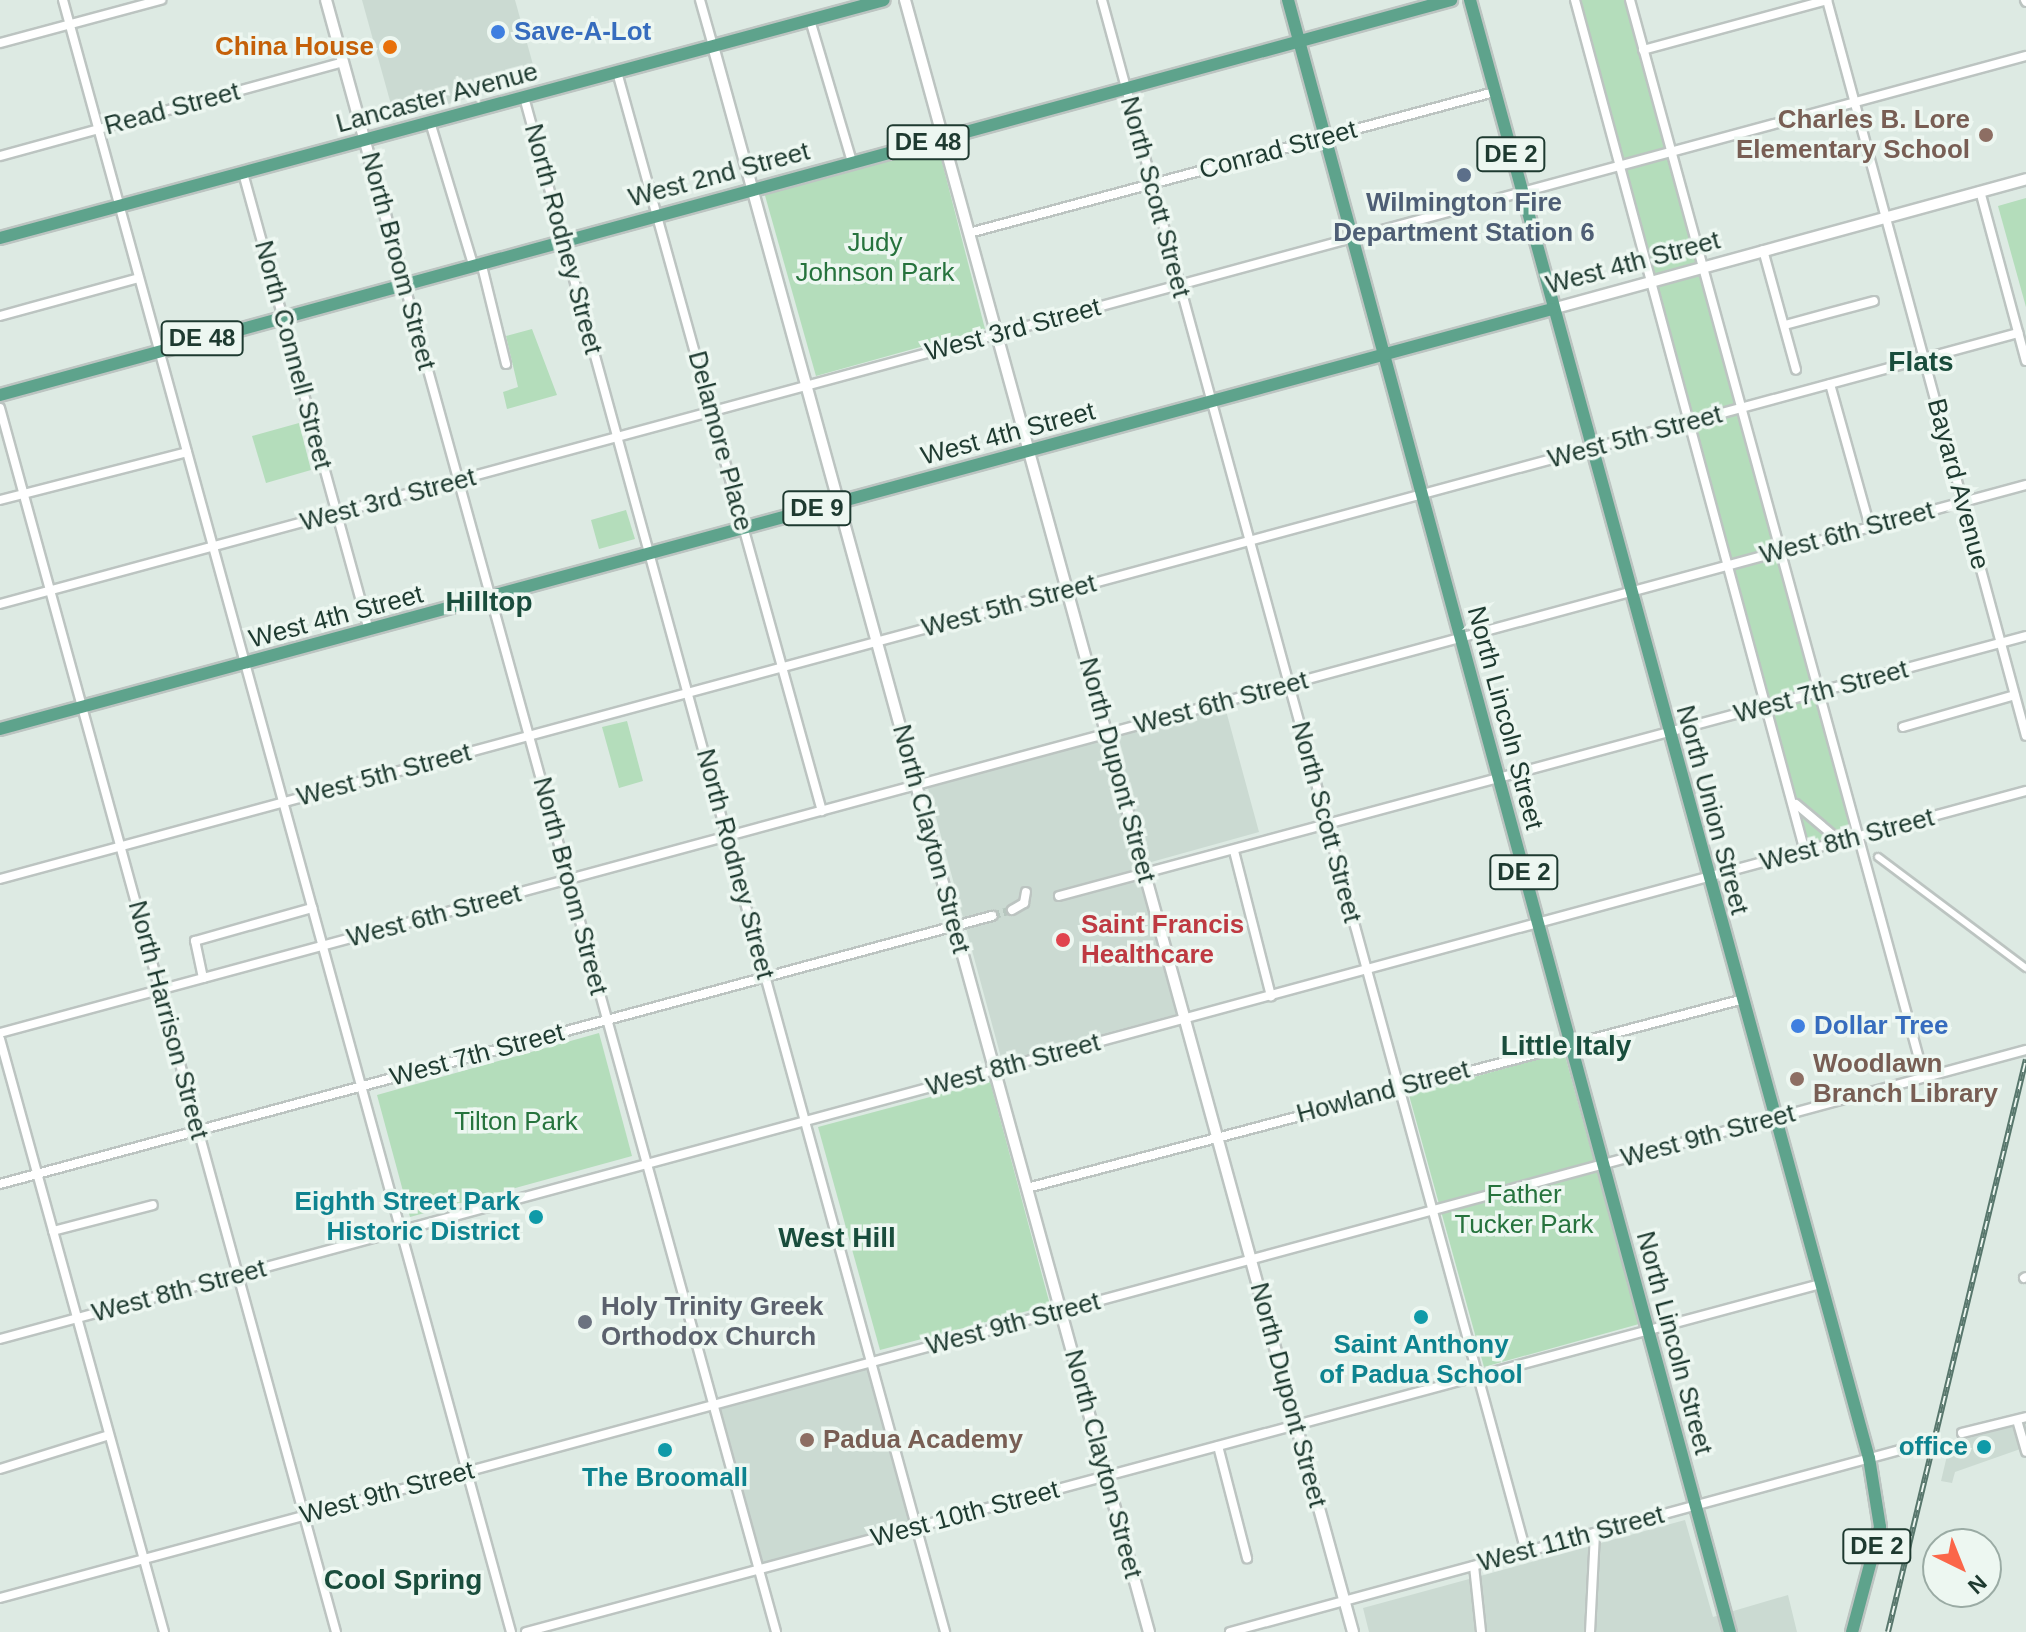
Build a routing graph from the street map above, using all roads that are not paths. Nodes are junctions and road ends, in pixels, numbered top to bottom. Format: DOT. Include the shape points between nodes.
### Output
graph roads {
  1 [pos="63,0"];
  2 [pos="161,0"];
  3 [pos="326,0"];
  4 [pos="700,0"];
  5 [pos="884,0"];
  6 [pos="905,0"];
  7 [pos="1102,0"];
  8 [pos="1288,0"];
  9 [pos="1451,0"];
  10 [pos="1470,0"];
  11 [pos="1575,0"];
  12 [pos="1630,0"];
  13 [pos="1827,0"];
  14 [pos="810,20"];
  15 [pos="70,24"];
  16 [pos="1299,41"];
  17 [pos="0,43"];
  18 [pos="713,46"];
  19 [pos="1643,50"];
  20 [pos="2026,56"];
  21 [pos="343,62"];
  22 [pos="617,72"];
  23 [pos="1126,88"];
  24 [pos="1494,92"];
  25 [pos="524,97"];
  26 [pos="1854,102"];
  27 [pos="430,122"];
  28 [pos="99,129"];
  29 [pos="943,137"];
  30 [pos="1325,138"];
  31 [pos="365,140"];
  32 [pos="1669,153"];
  33 [pos="0,156"];
  34 [pos="852,162"];
  35 [pos="1620,166"];
  36 [pos="243,173"];
  37 [pos="2026,179"];
  38 [pos="1152,184"];
  39 [pos="752,189"];
  40 [pos="1980,191"];
  41 [pos="1521,193"];
  42 [pos="120,206"];
  43 [pos="657,215"];
  44 [pos="1885,217"];
  45 [pos="969,233"];
  46 [pos="0,238"];
  47 [pos="1352,238"];
  48 [pos="563,240"];
  49 [pos="1763,250"];
  50 [pos="477,263"];
  51 [pos="1702,267"];
  52 [pos="139,278"];
  53 [pos="1650,282"];
  54 [pos="404,283"];
  55 [pos="1180,285"];
  56 [pos="1874,301"];
  57 [pos="1552,309"];
  58 [pos="0,316"];
  59 [pos="282,316"];
  60 [pos="1785,325"];
  61 [pos="2018,333"];
  62 [pos="997,335"];
  63 [pos="159,349"];
  64 [pos="1384,354"];
  65 [pos="1924,359"];
  66 [pos="2026,361"];
  67 [pos="506,364"];
  68 [pos="1796,370"];
  69 [pos="1830,384"];
  70 [pos="806,386"];
  71 [pos="0,395"];
  72 [pos="1211,401"];
  73 [pos="0,408"];
  74 [pos="1741,408"];
  75 [pos="712,412"];
  76 [pos="1689,422"];
  77 [pos="618,438"];
  78 [pos="1590,449"];
  79 [pos="1029,451"];
  80 [pos="187,452"];
  81 [pos="459,481"];
  82 [pos="2026,485"];
  83 [pos="23,494"];
  84 [pos="1422,494"];
  85 [pos="0,500"];
  86 [pos="1963,502"];
  87 [pos="838,503"];
  88 [pos="336,514"];
  89 [pos="1870,527"];
  90 [pos="744,529"];
  91 [pos="1250,541"];
  92 [pos="213,547"];
  93 [pos="1781,551"];
  94 [pos="649,554"];
  95 [pos="1727,566"];
  96 [pos="1067,590"];
  97 [pos="50,591"];
  98 [pos="1630,592"];
  99 [pos="491,597"];
  100 [pos="0,604"];
  101 [pos="369,631"];
  102 [pos="2026,636"];
  103 [pos="1460,638"];
  104 [pos="876,642"];
  105 [pos="2001,643"];
  106 [pos="245,664"];
  107 [pos="782,667"];
  108 [pos="1289,684"];
  109 [pos="688,693"];
  110 [pos="1818,693"];
  111 [pos="2015,695"];
  112 [pos="82,707"];
  113 [pos="1766,707"];
  114 [pos="1903,727"];
  115 [pos="0,729"];
  116 [pos="1669,733"];
  117 [pos="1107,734"];
  118 [pos="529,736"];
  119 [pos="2026,736"];
  120 [pos="1499,779"];
  121 [pos="916,785"];
  122 [pos="2026,791"];
  123 [pos="283,802"];
  124 [pos="1795,803"];
  125 [pos="822,811"];
  126 [pos="1327,825"];
  127 [pos="727,836"];
  128 [pos="1858,837"];
  129 [pos="1841,842"];
  130 [pos="121,846"];
  131 [pos="1234,851"];
  132 [pos="1805,852"];
  133 [pos="1878,857"];
  134 [pos="1145,874"];
  135 [pos="1709,878"];
  136 [pos="0,879"];
  137 [pos="569,879"];
  138 [pos="1026,892"];
  139 [pos="1059,896"];
  140 [pos="312,908"];
  141 [pos="1012,910"];
  142 [pos="992,916"];
  143 [pos="1538,924"];
  144 [pos="955,926"];
  145 [pos="323,946"];
  146 [pos="2026,968"];
  147 [pos="1367,970"];
  148 [pos="765,977"];
  149 [pos="203,978"];
  150 [pos="160,990"];
  151 [pos="1271,996"];
  152 [pos="1740,1000"];
  153 [pos="1185,1019"];
  154 [pos="607,1020"];
  155 [pos="0,1036"];
  156 [pos="1571,1042"];
  157 [pos="2026,1050"];
  158 [pos="994,1070"];
  159 [pos="1924,1077"];
  160 [pos="361,1087"];
  161 [pos="1399,1087"];
  162 [pos="1775,1118"];
  163 [pos="805,1121"];
  164 [pos="199,1130"];
  165 [pos="1217,1136"];
  166 [pos="647,1164"];
  167 [pos="1603,1164"];
  168 [pos="37,1174"];
  169 [pos="0,1184"];
  170 [pos="1027,1188"];
  171 [pos="153,1205"];
  172 [pos="1433,1210"];
  173 [pos="53,1231"];
  174 [pos="401,1231"];
  175 [pos="1251,1259"];
  176 [pos="238,1274"];
  177 [pos="1820,1284"];
  178 [pos="1060,1311"];
  179 [pos="77,1318"];
  180 [pos="1648,1330"];
  181 [pos="0,1339"];
  182 [pos="871,1362"];
  183 [pos="1478,1376"];
  184 [pos="713,1405"];
  185 [pos="2022,1418"];
  186 [pos="1296,1425"];
  187 [pos="1962,1433"];
  188 [pos="109,1435"];
  189 [pos="1218,1446"];
  190 [pos="1911,1447"];
  191 [pos="2026,1452"];
  192 [pos="1869,1458"];
  193 [pos="0,1469"];
  194 [pos="467,1471"];
  195 [pos="1106,1476"];
  196 [pos="1696,1505"];
  197 [pos="304,1515"];
  198 [pos="916,1527"];
  199 [pos="1595,1533"];
  200 [pos="1526,1552"];
  201 [pos="1247,1558"];
  202 [pos="144,1559"];
  203 [pos="1474,1566"];
  204 [pos="759,1570"];
  205 [pos="0,1598"];
  206 [pos="1345,1601"];
  207 [pos="164,1632"];
  208 [pos="336,1632"];
  209 [pos="511,1632"];
  210 [pos="526,1632"];
  211 [pos="776,1632"];
  212 [pos="945,1632"];
  213 [pos="1149,1632"];
  214 [pos="1230,1632"];
  215 [pos="1353,1632"];
  216 [pos="1481,1632"];
  217 [pos="1590,1632"];
  218 [pos="1730,1632"];
  219 [pos="1852,1632"];
  1 -- 15 [label="street"];
  2 -- 15 [label="street"];
  3 -- 21 [label="street, North Broom Street"];
  4 -- 18 [label="street"];
  5 -- 14 [label="main road, Lancaster Avenue"];
  6 -- 29 [label="street, North Dupont Street"];
  7 -- 23 [label="street, North Scott Street"];
  8 -- 16 [label="main road, North Lincoln Street / DE 2"];
  9 -- 16 [label="main road, West 2nd Street / DE 48"];
  10 -- 24 [label="main road, North Union Street / DE 2"];
  11 -- 35 [label="street"];
  12 -- 19 [label="street"];
  13 -- 19 [label="street"];
  13 -- 26 [label="street, Bayard Avenue"];
  14 -- 18 [label="main road, Lancaster Avenue"];
  14 -- 34 [label="street"];
  15 -- 17 [label="street"];
  15 -- 28 [label="street"];
  16 -- 23 [label="main road, West 2nd Street / DE 48"];
  16 -- 30 [label="main road, North Lincoln Street / DE 2"];
  18 -- 22 [label="main road, Lancaster Avenue"];
  18 -- 39 [label="street, North Clayton Street"];
  19 -- 32 [label="street"];
  20 -- 26 [label="street, West 3rd Street"];
  21 -- 28 [label="street, Read Street"];
  21 -- 31 [label="street, North Broom Street"];
  22 -- 25 [label="main road, Lancaster Avenue"];
  22 -- 43 [label="street, Delamore Place"];
  23 -- 29 [label="main road, West 2nd Street / DE 48"];
  23 -- 38 [label="street, North Scott Street"];
  24 -- 30 [label="street, Conrad Street"];
  24 -- 41 [label="main road, North Union Street / DE 2"];
  25 -- 27 [label="main road, Lancaster Avenue"];
  25 -- 48 [label="street, North Rodney Street"];
  26 -- 32 [label="street, West 3rd Street"];
  26 -- 44 [label="street, Bayard Avenue"];
  27 -- 31 [label="main road, Lancaster Avenue"];
  27 -- 50 [label="street"];
  28 -- 33 [label="street, Read Street"];
  28 -- 42 [label="street"];
  29 -- 34 [label="main road, West 2nd Street / DE 48"];
  29 -- 45 [label="street, North Dupont Street"];
  30 -- 38 [label="street, Conrad Street"];
  30 -- 47 [label="main road, North Lincoln Street / DE 2"];
  31 -- 36 [label="main road, Lancaster Avenue"];
  31 -- 54 [label="street, North Broom Street"];
  32 -- 35 [label="street, West 3rd Street"];
  32 -- 51 [label="street"];
  34 -- 39 [label="main road, West 2nd Street / DE 48"];
  35 -- 41 [label="street, West 3rd Street"];
  35 -- 53 [label="street"];
  36 -- 42 [label="main road, Lancaster Avenue"];
  36 -- 59 [label="street, North Connell Street"];
  37 -- 40 [label="street, West 4th Street"];
  38 -- 45 [label="street, Conrad Street"];
  38 -- 55 [label="street, North Scott Street"];
  39 -- 43 [label="main road, West 2nd Street / DE 48"];
  39 -- 70 [label="street, North Clayton Street"];
  40 -- 44 [label="street, West 4th Street"];
  40 -- 61 [label="street"];
  41 -- 47 [label="street, West 3rd Street"];
  41 -- 57 [label="main road, North Union Street / DE 2"];
  42 -- 46 [label="main road, Lancaster Avenue"];
  42 -- 52 [label="street"];
  43 -- 48 [label="main road, West 2nd Street / DE 48"];
  43 -- 75 [label="street, Delamore Place"];
  44 -- 49 [label="street, West 4th Street"];
  44 -- 65 [label="street, Bayard Avenue"];
  45 -- 62 [label="street, North Dupont Street"];
  47 -- 55 [label="street, West 3rd Street"];
  47 -- 64 [label="main road, North Lincoln Street / DE 2"];
  48 -- 50 [label="main road, West 2nd Street / DE 48"];
  48 -- 77 [label="street, North Rodney Street"];
  49 -- 51 [label="street, West 4th Street"];
  49 -- 60 [label="street"];
  50 -- 54 [label="main road, West 2nd Street / DE 48"];
  50 -- 67 [label="street"];
  51 -- 53 [label="street, West 4th Street"];
  51 -- 74 [label="street"];
  52 -- 58 [label="street"];
  52 -- 63 [label="street"];
  53 -- 57 [label="street, West 4th Street"];
  53 -- 76 [label="street"];
  54 -- 59 [label="main road, West 2nd Street / DE 48"];
  54 -- 81 [label="street, North Broom Street"];
  55 -- 62 [label="street, West 3rd Street"];
  55 -- 72 [label="street, North Scott Street"];
  56 -- 60 [label="street"];
  57 -- 64 [label="main road, West 4th Street / DE 9"];
  57 -- 78 [label="main road, North Union Street / DE 2"];
  59 -- 63 [label="main road, West 2nd Street / DE 48"];
  59 -- 88 [label="street, North Connell Street"];
  60 -- 68 [label="street"];
  61 -- 65 [label="street, West 5th Street"];
  61 -- 66 [label="street"];
  62 -- 70 [label="street, West 3rd Street"];
  62 -- 79 [label="street, North Dupont Street"];
  63 -- 71 [label="main road, West 2nd Street / DE 48"];
  63 -- 80 [label="street"];
  64 -- 72 [label="main road, West 4th Street / DE 9"];
  64 -- 84 [label="main road, North Lincoln Street / DE 2"];
  65 -- 69 [label="street, West 5th Street"];
  65 -- 86 [label="street, Bayard Avenue"];
  69 -- 74 [label="street, West 5th Street"];
  69 -- 89 [label="street"];
  70 -- 75 [label="street, West 3rd Street"];
  70 -- 87 [label="street, North Clayton Street"];
  72 -- 79 [label="main road, West 4th Street / DE 9"];
  72 -- 91 [label="street, North Scott Street"];
  73 -- 83 [label="street, North Harrison Street"];
  74 -- 76 [label="street, West 5th Street"];
  74 -- 93 [label="street"];
  75 -- 77 [label="street, West 3rd Street"];
  75 -- 90 [label="street, Delamore Place"];
  76 -- 78 [label="street, West 5th Street"];
  76 -- 95 [label="street"];
  77 -- 81 [label="street, West 3rd Street"];
  77 -- 94 [label="street, North Rodney Street"];
  78 -- 84 [label="street, West 5th Street"];
  78 -- 98 [label="main road, North Union Street / DE 2"];
  79 -- 87 [label="main road, West 4th Street / DE 9"];
  79 -- 96 [label="street, North Dupont Street"];
  80 -- 83 [label="street"];
  80 -- 92 [label="street"];
  81 -- 88 [label="street, West 3rd Street"];
  81 -- 99 [label="street, North Broom Street"];
  82 -- 86 [label="street, West 6th Street"];
  83 -- 85 [label="street"];
  83 -- 97 [label="street, North Harrison Street"];
  84 -- 91 [label="street, West 5th Street"];
  84 -- 103 [label="main road, North Lincoln Street / DE 2"];
  86 -- 89 [label="street, West 6th Street"];
  86 -- 105 [label="street, Bayard Avenue"];
  87 -- 90 [label="main road, West 4th Street / DE 9"];
  87 -- 104 [label="street, North Clayton Street"];
  88 -- 92 [label="street, West 3rd Street"];
  88 -- 101 [label="street, North Connell Street"];
  89 -- 93 [label="street, West 6th Street"];
  90 -- 94 [label="main road, West 4th Street / DE 9"];
  90 -- 107 [label="street, Delamore Place"];
  91 -- 96 [label="street, West 5th Street"];
  91 -- 108 [label="street, North Scott Street"];
  92 -- 97 [label="street, West 3rd Street"];
  92 -- 106 [label="street"];
  93 -- 95 [label="street, West 6th Street"];
  93 -- 110 [label="street"];
  94 -- 99 [label="main road, West 4th Street / DE 9"];
  94 -- 109 [label="street, North Rodney Street"];
  95 -- 98 [label="street, West 6th Street"];
  95 -- 113 [label="street"];
  96 -- 104 [label="street, West 5th Street"];
  96 -- 117 [label="street, North Dupont Street"];
  97 -- 100 [label="street, West 3rd Street"];
  97 -- 112 [label="street, North Harrison Street"];
  98 -- 103 [label="street, West 6th Street"];
  98 -- 116 [label="main road, North Union Street / DE 2"];
  99 -- 101 [label="main road, West 4th Street / DE 9"];
  99 -- 118 [label="street, North Broom Street"];
  101 -- 106 [label="main road, West 4th Street / DE 9"];
  102 -- 105 [label="street, West 7th Street"];
  103 -- 108 [label="street, West 6th Street"];
  103 -- 120 [label="main road, North Lincoln Street / DE 2"];
  104 -- 107 [label="street, West 5th Street"];
  104 -- 121 [label="street, North Clayton Street"];
  105 -- 110 [label="street, West 7th Street"];
  105 -- 111 [label="street, Bayard Avenue"];
  106 -- 112 [label="main road, West 4th Street / DE 9"];
  106 -- 123 [label="street"];
  107 -- 109 [label="street, West 5th Street"];
  107 -- 125 [label="street, Delamore Place"];
  108 -- 117 [label="street, West 6th Street"];
  108 -- 126 [label="street, North Scott Street"];
  109 -- 118 [label="street, West 5th Street"];
  109 -- 127 [label="street, North Rodney Street"];
  110 -- 113 [label="street, West 7th Street"];
  110 -- 128 [label="street"];
  111 -- 114 [label="street"];
  111 -- 119 [label="street, Bayard Avenue"];
  112 -- 115 [label="main road, West 4th Street / DE 9"];
  112 -- 130 [label="street, North Harrison Street"];
  113 -- 116 [label="street, West 7th Street"];
  113 -- 124 [label="street"];
  116 -- 120 [label="street, West 7th Street"];
  116 -- 135 [label="main road, North Union Street / DE 2"];
  117 -- 121 [label="street, West 6th Street"];
  117 -- 134 [label="street, North Dupont Street"];
  118 -- 123 [label="street, West 5th Street"];
  118 -- 137 [label="street, North Broom Street"];
  120 -- 126 [label="street, West 7th Street"];
  120 -- 143 [label="main road, North Lincoln Street / DE 2"];
  121 -- 125 [label="street, West 6th Street"];
  121 -- 144 [label="street, North Clayton Street"];
  122 -- 128 [label="street, West 8th Street"];
  123 -- 130 [label="street, West 5th Street"];
  123 -- 140 [label="street"];
  124 -- 129 [label="street"];
  124 -- 132 [label="street"];
  125 -- 127 [label="street, West 6th Street"];
  126 -- 131 [label="street, West 7th Street"];
  126 -- 147 [label="street, North Scott Street"];
  127 -- 137 [label="street, West 6th Street"];
  127 -- 148 [label="street, North Rodney Street"];
  128 -- 129 [label="street, West 8th Street"];
  128 -- 159 [label="street"];
  129 -- 132 [label="street, West 8th Street"];
  130 -- 136 [label="street, West 5th Street"];
  130 -- 150 [label="street, North Harrison Street"];
  131 -- 134 [label="street, West 7th Street"];
  131 -- 151 [label="street"];
  132 -- 135 [label="street, West 8th Street"];
  133 -- 146 [label="street"];
  134 -- 139 [label="street, West 7th Street"];
  134 -- 153 [label="street, North Dupont Street"];
  135 -- 143 [label="street, West 8th Street"];
  135 -- 152 [label="main road, North Union Street / DE 2"];
  137 -- 145 [label="street, West 6th Street"];
  137 -- 154 [label="street, North Broom Street"];
  138 -- 141 [label="street" via="1024,903"];
  140 -- 145 [label="street"];
  140 -- 149 [label="street" via="195,941"];
  142 -- 144 [label="street, West 7th Street"];
  143 -- 147 [label="street, West 8th Street"];
  143 -- 156 [label="main road, North Lincoln Street / DE 2"];
  144 -- 148 [label="street, West 7th Street"];
  144 -- 158 [label="street, North Clayton Street"];
  145 -- 149 [label="street, West 6th Street"];
  145 -- 160 [label="street"];
  147 -- 151 [label="street, West 8th Street"];
  147 -- 161 [label="street, North Scott Street"];
  148 -- 154 [label="street, West 7th Street"];
  148 -- 163 [label="street, North Rodney Street"];
  149 -- 150 [label="street, West 6th Street"];
  150 -- 155 [label="street, West 6th Street"];
  150 -- 164 [label="street, North Harrison Street"];
  151 -- 153 [label="street, West 8th Street"];
  152 -- 156 [label="street, Howland Street"];
  152 -- 162 [label="main road, North Union Street / DE 2"];
  153 -- 158 [label="street, West 8th Street"];
  153 -- 165 [label="street, North Dupont Street"];
  154 -- 160 [label="street, West 7th Street"];
  154 -- 166 [label="street, North Broom Street"];
  155 -- 168 [label="street"];
  156 -- 161 [label="street, Howland Street"];
  156 -- 167 [label="main road, North Lincoln Street / DE 2"];
  157 -- 159 [label="street, West 9th Street"];
  158 -- 163 [label="street, West 8th Street"];
  158 -- 170 [label="street, North Clayton Street"];
  159 -- 162 [label="street, West 9th Street"];
  160 -- 164 [label="street, West 7th Street"];
  160 -- 174 [label="street"];
  161 -- 165 [label="street, Howland Street"];
  161 -- 172 [label="street, North Scott Street"];
  162 -- 167 [label="street, West 9th Street"];
  162 -- 177 [label="main road, North Union Street / DE 2"];
  163 -- 166 [label="street, West 8th Street"];
  163 -- 182 [label="street, North Rodney Street"];
  164 -- 168 [label="street, West 7th Street"];
  164 -- 176 [label="street, North Harrison Street"];
  165 -- 170 [label="street, Howland Street"];
  165 -- 175 [label="street, North Dupont Street"];
  166 -- 174 [label="street, West 8th Street"];
  166 -- 184 [label="street, North Broom Street"];
  167 -- 172 [label="street, West 9th Street"];
  167 -- 180 [label="main road, North Lincoln Street / DE 2"];
  168 -- 169 [label="street, West 7th Street"];
  168 -- 173 [label="street"];
  170 -- 178 [label="street, North Clayton Street"];
  171 -- 173 [label="street"];
  172 -- 175 [label="street, West 9th Street"];
  172 -- 183 [label="street, North Scott Street"];
  173 -- 179 [label="street"];
  174 -- 176 [label="street, West 8th Street"];
  174 -- 194 [label="street"];
  175 -- 178 [label="street, West 9th Street"];
  175 -- 186 [label="street, North Dupont Street"];
  176 -- 179 [label="street, West 8th Street"];
  176 -- 197 [label="street, North Harrison Street"];
  177 -- 180 [label="street, West 10th Street"];
  177 -- 192 [label="main road, North Union Street / DE 2"];
  178 -- 182 [label="street, West 9th Street"];
  178 -- 195 [label="street, North Clayton Street"];
  179 -- 181 [label="street, West 8th Street"];
  179 -- 188 [label="street"];
  180 -- 183 [label="street, West 10th Street"];
  180 -- 196 [label="main road, North Lincoln Street / DE 2"];
  182 -- 184 [label="street, West 9th Street"];
  182 -- 198 [label="street, North Rodney Street"];
  183 -- 186 [label="street, West 10th Street"];
  183 -- 200 [label="street, North Scott Street"];
  184 -- 194 [label="street, West 9th Street"];
  184 -- 204 [label="street, North Broom Street"];
  185 -- 187 [label="street"];
  185 -- 191 [label="street"];
  186 -- 189 [label="street, West 10th Street"];
  186 -- 206 [label="street, North Dupont Street"];
  188 -- 193 [label="street"];
  188 -- 202 [label="street"];
  189 -- 195 [label="street, West 10th Street"];
  189 -- 201 [label="street"];
  190 -- 192 [label="street, West 11th Street"];
  192 -- 196 [label="street, West 11th Street"];
  192 -- 219 [label="main road, North Union Street / DE 2" via="1880,1532"];
  194 -- 197 [label="street, West 9th Street"];
  194 -- 209 [label="street"];
  195 -- 198 [label="street, West 10th Street"];
  195 -- 213 [label="street, North Clayton Street"];
  196 -- 199 [label="street, West 11th Street"];
  196 -- 218 [label="main road, North Lincoln Street / DE 2"];
  197 -- 202 [label="street, West 9th Street"];
  197 -- 208 [label="street, North Harrison Street"];
  198 -- 204 [label="street, West 10th Street"];
  198 -- 212 [label="street, North Rodney Street"];
  199 -- 200 [label="street, West 11th Street"];
  199 -- 217 [label="street"];
  200 -- 203 [label="street, West 11th Street"];
  202 -- 205 [label="street, West 9th Street"];
  202 -- 207 [label="street"];
  203 -- 206 [label="street, West 11th Street"];
  203 -- 216 [label="street"];
  204 -- 210 [label="street, West 10th Street"];
  204 -- 211 [label="street, North Broom Street"];
  206 -- 214 [label="street, West 11th Street"];
  206 -- 215 [label="street, North Dupont Street"];
}
